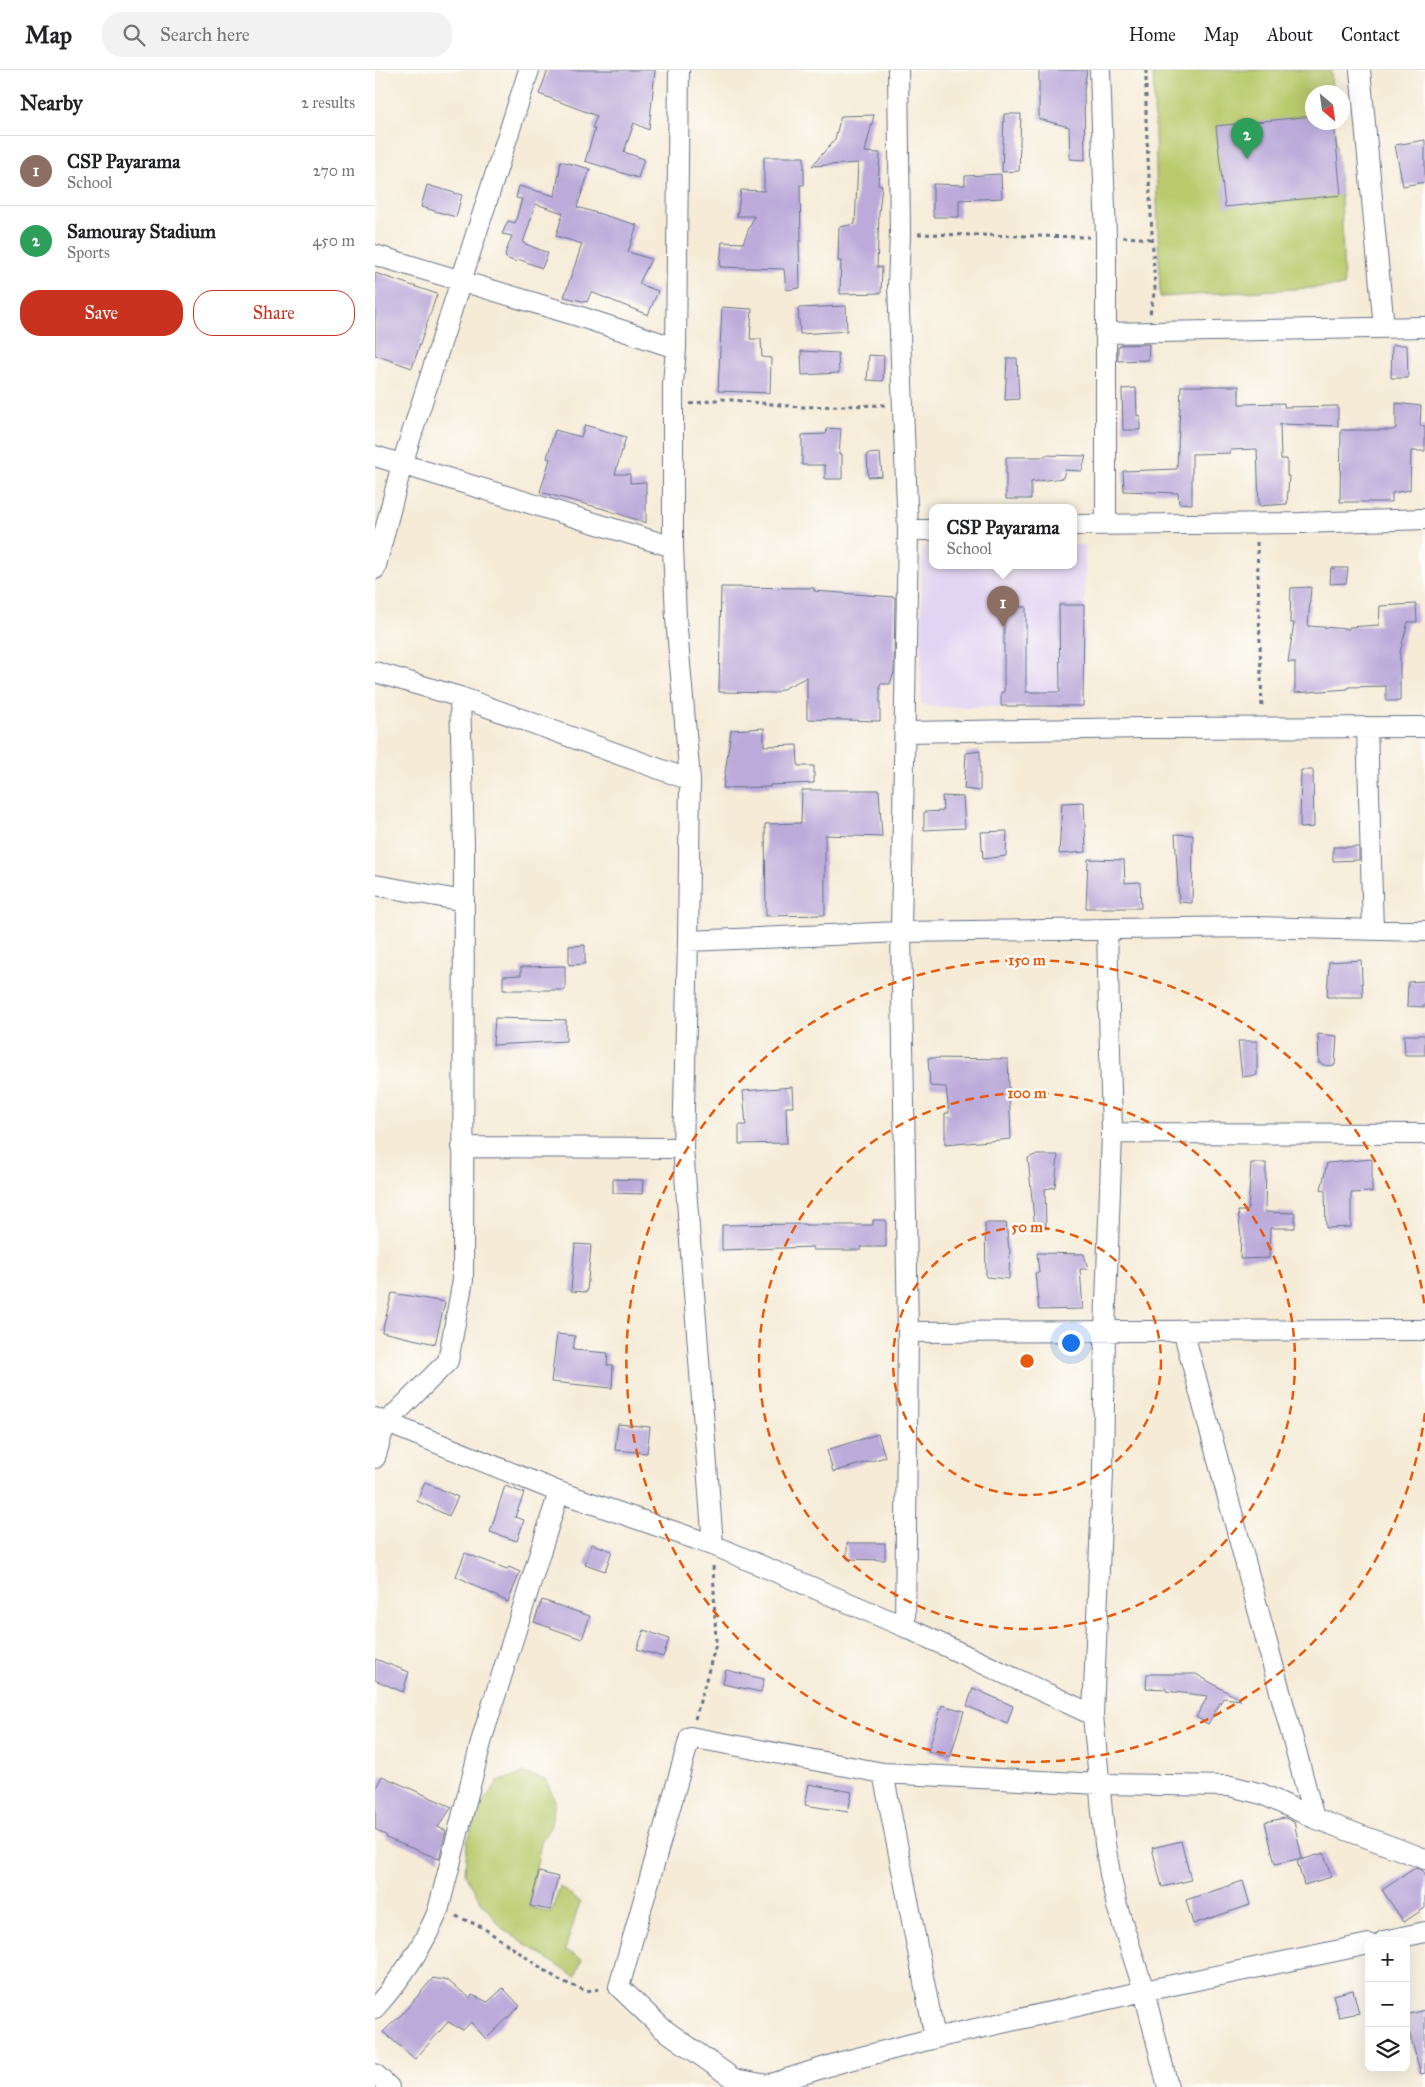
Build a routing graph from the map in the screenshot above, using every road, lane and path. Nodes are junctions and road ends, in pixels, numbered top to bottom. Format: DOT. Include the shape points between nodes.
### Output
graph roads {
  1 [pos="529,70"];
  2 [pos="679,70"];
  3 [pos="898,70"];
  4 [pos="1100,70"];
  5 [pos="1146,70"];
  6 [pos="1360,70"];
  7 [pos="900,234"];
  8 [pos="1106,237"];
  9 [pos="1152,239"];
  10 [pos="375,255"];
  11 [pos="461,282"];
  12 [pos="1425,327"];
  13 [pos="1384,328"];
  14 [pos="1147,332"];
  15 [pos="1105,333"];
  16 [pos="676,348"];
  17 [pos="903,405"];
  18 [pos="673,406"];
  19 [pos="375,456"];
  20 [pos="402,464"];
  21 [pos="1425,519"];
  22 [pos="1106,524"];
  23 [pos="1256,524"];
  24 [pos="1077,525"];
  25 [pos="908,530"];
  26 [pos="929,530"];
  27 [pos="673,548"];
  28 [pos="375,569"];
  29 [pos="375,672"];
  30 [pos="460,697"];
  31 [pos="1425,726"];
  32 [pos="1263,727"];
  33 [pos="1367,727"];
  34 [pos="906,732"];
  35 [pos="690,780"];
  36 [pos="375,885"];
  37 [pos="464,901"];
  38 [pos="1107,929"];
  39 [pos="1373,930"];
  40 [pos="1425,931"];
  41 [pos="901,932"];
  42 [pos="688,941"];
  43 [pos="1112,1133"];
  44 [pos="1425,1134"];
  45 [pos="462,1147"];
  46 [pos="683,1148"];
  47 [pos="1183,1330"];
  48 [pos="1425,1330"];
  49 [pos="1105,1331"];
  50 [pos="908,1332"];
  51 [pos="380,1421"];
  52 [pos="375,1458"];
  53 [pos="559,1492"];
  54 [pos="713,1545"];
  55 [pos="905,1627"];
  56 [pos="1093,1715"];
  57 [pos="690,1737"];
  58 [pos="883,1773"];
  59 [pos="1100,1784"];
  60 [pos="1314,1818"];
  61 [pos="1425,1859"];
  62 [pos="438,1911"];
  63 [pos="1425,1932"];
  64 [pos="1402,1937"];
  65 [pos="1365,1945"];
  66 [pos="619,1987"];
  67 [pos="1144,1991"];
  68 [pos="375,2008"];
  69 [pos="935,2038"];
  70 [pos="375,2074"];
  71 [pos="389,2087"];
  72 [pos="1168,2087"];
  1 -- 11 [label="street"];
  2 -- 16 [label="street"];
  3 -- 7 [label="street"];
  4 -- 8 [label="street"];
  5 -- 9 [label="path"];
  6 -- 13 [label="street"];
  7 -- 8 [label="path"];
  7 -- 17 [label="street" via="898,286"];
  8 -- 9 [label="path"];
  8 -- 15 [label="street"];
  9 -- 14 [label="path" via="1155,289"];
  10 -- 11 [label="street"];
  11 -- 16 [label="street"];
  11 -- 20 [label="street"];
  12 -- 13 [label="street"];
  13 -- 14 [label="street"];
  14 -- 15 [label="street"];
  15 -- 22 [label="street"];
  16 -- 18 [label="street"];
  17 -- 18 [label="path" via="800,406 722,398"];
  17 -- 25 [label="street"];
  18 -- 27 [label="street"];
  19 -- 20 [label="street"];
  20 -- 27 [label="street"];
  20 -- 28 [label="street"];
  21 -- 23 [label="street"];
  22 -- 23 [label="street"];
  22 -- 24 [label="street"];
  23 -- 32 [label="path"];
  25 -- 26 [label="street"];
  25 -- 34 [label="street"];
  27 -- 35 [label="street"];
  29 -- 30 [label="street"];
  30 -- 35 [label="street"];
  30 -- 37 [label="street"];
  31 -- 33 [label="street"];
  32 -- 33 [label="street"];
  32 -- 34 [label="street"];
  33 -- 39 [label="street"];
  34 -- 41 [label="street"];
  35 -- 42 [label="street"];
  36 -- 37 [label="street"];
  37 -- 45 [label="street"];
  38 -- 39 [label="street" via="1251,927"];
  38 -- 41 [label="street"];
  38 -- 43 [label="street"];
  39 -- 40 [label="street"];
  41 -- 42 [label="street"];
  41 -- 50 [label="street"];
  42 -- 46 [label="street"];
  43 -- 44 [label="street"];
  43 -- 49 [label="street"];
  45 -- 46 [label="street"];
  45 -- 51 [label="street" via="463,1280 448,1361"];
  46 -- 54 [label="street"];
  47 -- 48 [label="street"];
  47 -- 49 [label="street"];
  47 -- 60 [label="street"];
  49 -- 50 [label="street"];
  49 -- 56 [label="street"];
  50 -- 55 [label="street"];
  51 -- 52 [label="street"];
  51 -- 53 [label="street"];
  53 -- 54 [label="street"];
  53 -- 62 [label="street" via="483,1735"];
  54 -- 55 [label="street"];
  54 -- 57 [label="path" via="717,1644"];
  55 -- 56 [label="street"];
  56 -- 59 [label="street"];
  57 -- 58 [label="street"];
  57 -- 66 [label="street"];
  58 -- 59 [label="street"];
  58 -- 69 [label="street"];
  59 -- 60 [label="street" via="1230,1786 1262,1794"];
  59 -- 67 [label="street" via="1110,1874"];
  60 -- 61 [label="street"];
  62 -- 66 [label="path" via="481,1927 568,1984 586,1991"];
  62 -- 68 [label="street" via="427,1937 393,1988"];
  63 -- 64 [label="street"];
  65 -- 67 [label="street"];
  66 -- 69 [label="street" via="662,2028 734,2079 768,2085"];
  67 -- 69 [label="street"];
  67 -- 72 [label="street"];
  70 -- 71 [label="street"];
}
